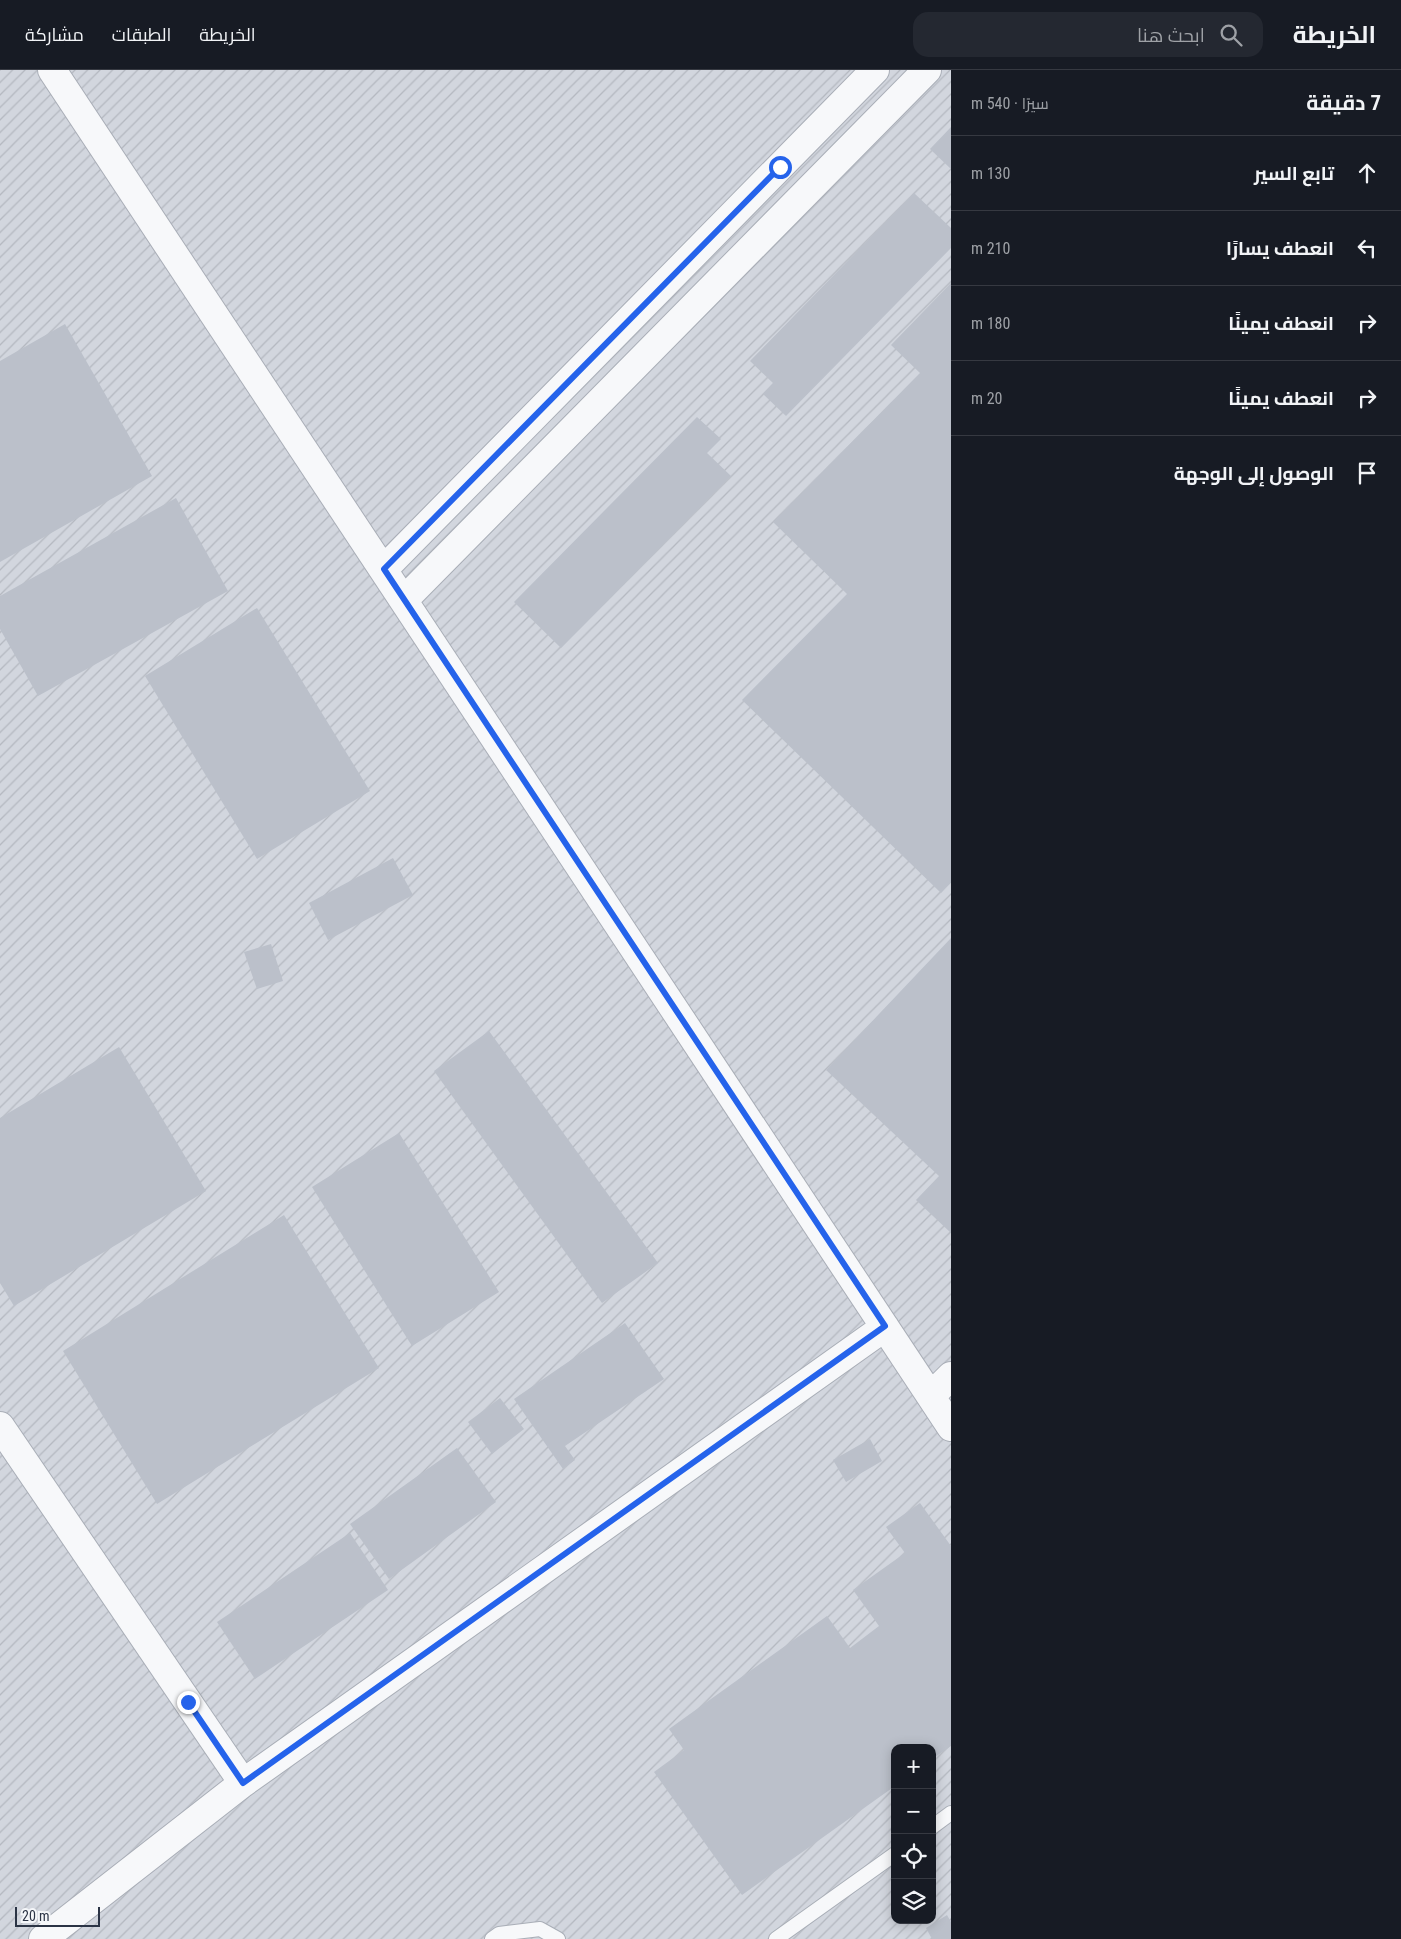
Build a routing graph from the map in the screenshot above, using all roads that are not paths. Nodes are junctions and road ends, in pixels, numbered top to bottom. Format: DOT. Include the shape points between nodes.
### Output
graph roads {
  1 [pos="52,70"];
  2 [pos="875,70"];
  3 [pos="927,70"];
  4 [pos="384,569"];
  5 [pos="404,600"];
  6 [pos="885,1326"];
  7 [pos="951,1376"];
  8 [pos="931,1396"];
  9 [pos="0,1426"];
  10 [pos="951,1426"];
  11 [pos="243,1783"];
  12 [pos="951,1813"];
  13 [pos="936,1824"];
  14 [pos="891,1857"];
  15 [pos="43,1939"];
  16 [pos="492,1939"];
  17 [pos="558,1939"];
  18 [pos="776,1939"];
  1 -- 4 [label="street"];
  2 -- 4 [label="street"];
  3 -- 5 [label="street"];
  4 -- 5 [label="street"];
  5 -- 6 [label="street"];
  6 -- 8 [label="street"];
  6 -- 11 [label="street"];
  7 -- 8 [label="street"];
  8 -- 10 [label="street"];
  9 -- 11 [label="street"];
  11 -- 15 [label="street"];
  12 -- 13 [label="lane"];
  14 -- 18 [label="lane"];
  16 -- 17 [label="lane" via="498,1934 540,1929"];
}
